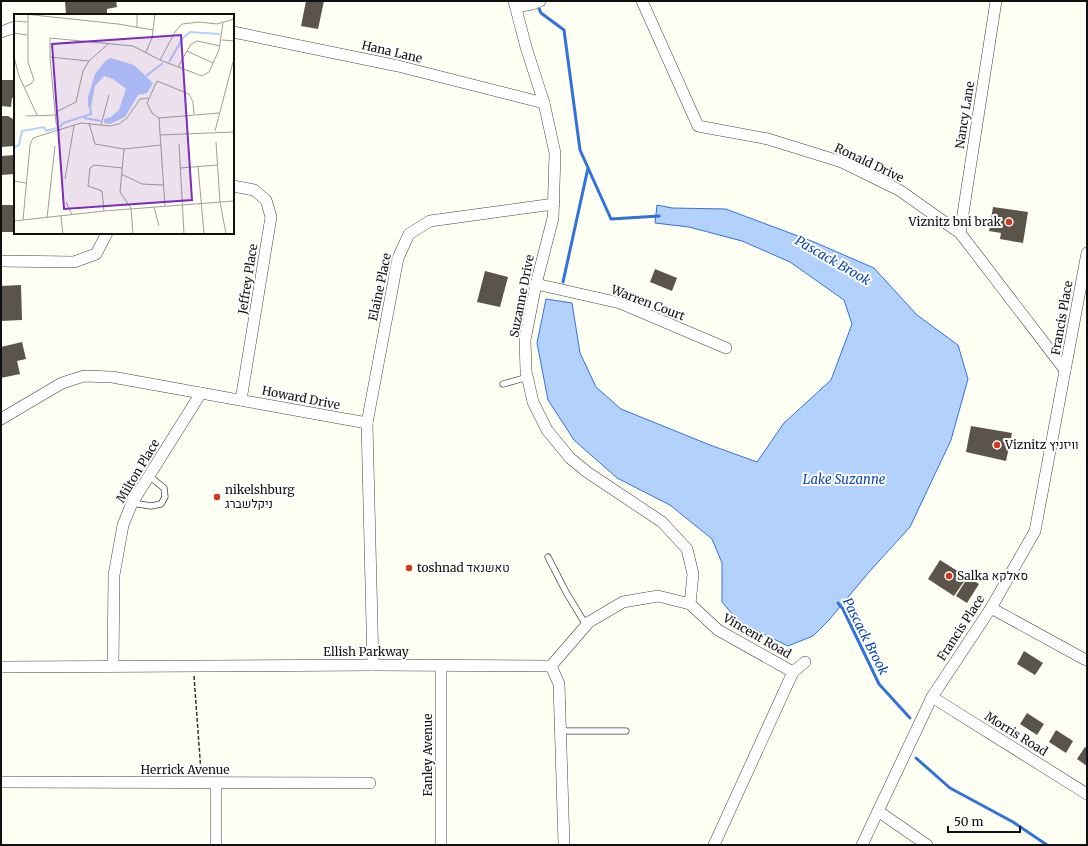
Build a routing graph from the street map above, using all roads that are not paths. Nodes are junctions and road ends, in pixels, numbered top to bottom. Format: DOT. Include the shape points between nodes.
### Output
graph roads {
  1 [pos="642,1"];
  2 [pos="996,1"];
  3 [pos="536,3"];
  4 [pos="515,4"];
  5 [pos="14,28"];
  6 [pos="1,32"];
  7 [pos="234,32"];
  8 [pos="544,103"];
  9 [pos="234,186"];
  10 [pos="554,204"];
  11 [pos="960,233"];
  12 [pos="106,234"];
  13 [pos="1087,253"];
  14 [pos="1,260"];
  15 [pos="536,284"];
  16 [pos="726,348"];
  17 [pos="1065,370"];
  18 [pos="528,377"];
  19 [pos="503,384"];
  20 [pos="201,393"];
  21 [pos="241,400"];
  22 [pos="1,419"];
  23 [pos="367,423"];
  24 [pos="149,476"];
  25 [pos="132,503"];
  26 [pos="548,557"];
  27 [pos="690,604"];
  28 [pos="991,608"];
  29 [pos="587,625"];
  30 [pos="1087,660"];
  31 [pos="805,662"];
  32 [pos="373,665"];
  33 [pos="113,666"];
  34 [pos="441,666"];
  35 [pos="551,666"];
  36 [pos="1,667"];
  37 [pos="793,672"];
  38 [pos="932,697"];
  39 [pos="560,731"];
  40 [pos="626,731"];
  41 [pos="1,782"];
  42 [pos="216,783"];
  43 [pos="370,783"];
  44 [pos="1087,794"];
  45 [pos="878,811"];
  46 [pos="216,845"];
  47 [pos="441,845"];
  48 [pos="564,845"];
  49 [pos="714,845"];
  50 [pos="862,845"];
  51 [pos="927,845"];
  1 -- 11 [label="street, Ronald Drive" via="698,126 768,139 842,162 899,190"];
  2 -- 11 [label="street, Nancy Lane"];
  3 -- 4 [label="street"];
  4 -- 8 [label="street, Suzanne Drive"];
  5 -- 6 [label="street"];
  7 -- 8 [label="street, Hana Lane" via="398,66"];
  8 -- 10 [label="street, Suzanne Drive" via="555,153"];
  9 -- 21 [label="street, Jeffrey Place" via="254,190 266,200 271,217"];
  10 -- 15 [label="street, Suzanne Drive" via="553,218"];
  10 -- 23 [label="street, Elaine Place" via="430,221 409,234 398,258"];
  11 -- 17 [label="street, Ronald Drive"];
  12 -- 14 [label="street" via="96,254 74,262"];
  13 -- 17 [label="street, Francis Place"];
  15 -- 16 [label="street, Warren Court" via="620,303"];
  15 -- 18 [label="street, Suzanne Drive" via="525,340"];
  17 -- 28 [label="street, Francis Place" via="1035,531"];
  18 -- 19 [label="lane"];
  18 -- 27 [label="street, Suzanne Drive" via="533,402 546,430 570,458 662,522 687,549 693,574"];
  20 -- 21 [label="street, Howard Drive"];
  20 -- 22 [label="street, Howard Drive" via="112,377 84,376 62,383"];
  20 -- 24 [label="street, Milton Place"];
  21 -- 23 [label="street, Howard Drive"];
  23 -- 32 [label="street"];
  24 -- 25 [label="street, Milton Place"];
  24 -- 25 [label="lane" via="164,488 165,497 162,504 151,506"];
  25 -- 33 [label="street, Milton Place" via="123,525 114,575"];
  26 -- 29 [label="lane"];
  27 -- 29 [label="street, Vincent Road" via="658,596 623,602"];
  27 -- 37 [label="street, Vincent Road" via="718,630"];
  28 -- 30 [label="street"];
  28 -- 38 [label="street, Francis Place"];
  29 -- 35 [label="street, Vincent Road"];
  31 -- 37 [label="street, Vincent Road"];
  32 -- 33 [label="street, Ellish Parkway"];
  32 -- 34 [label="street, Ellish Parkway"];
  33 -- 36 [label="street, Ellish Parkway"];
  34 -- 35 [label="street, Ellish Parkway"];
  34 -- 47 [label="street, Fanley Avenue"];
  35 -- 39 [label="street" via="559,684"];
  37 -- 49 [label="street, Vincent Road"];
  38 -- 44 [label="street, Morris Road"];
  38 -- 45 [label="street, Francis Place"];
  39 -- 40 [label="lane"];
  39 -- 48 [label="street"];
  41 -- 42 [label="street, Herrick Avenue"];
  42 -- 43 [label="street, Herrick Avenue"];
  42 -- 46 [label="street"];
  45 -- 50 [label="street, Francis Place"];
  45 -- 51 [label="street"];
}
